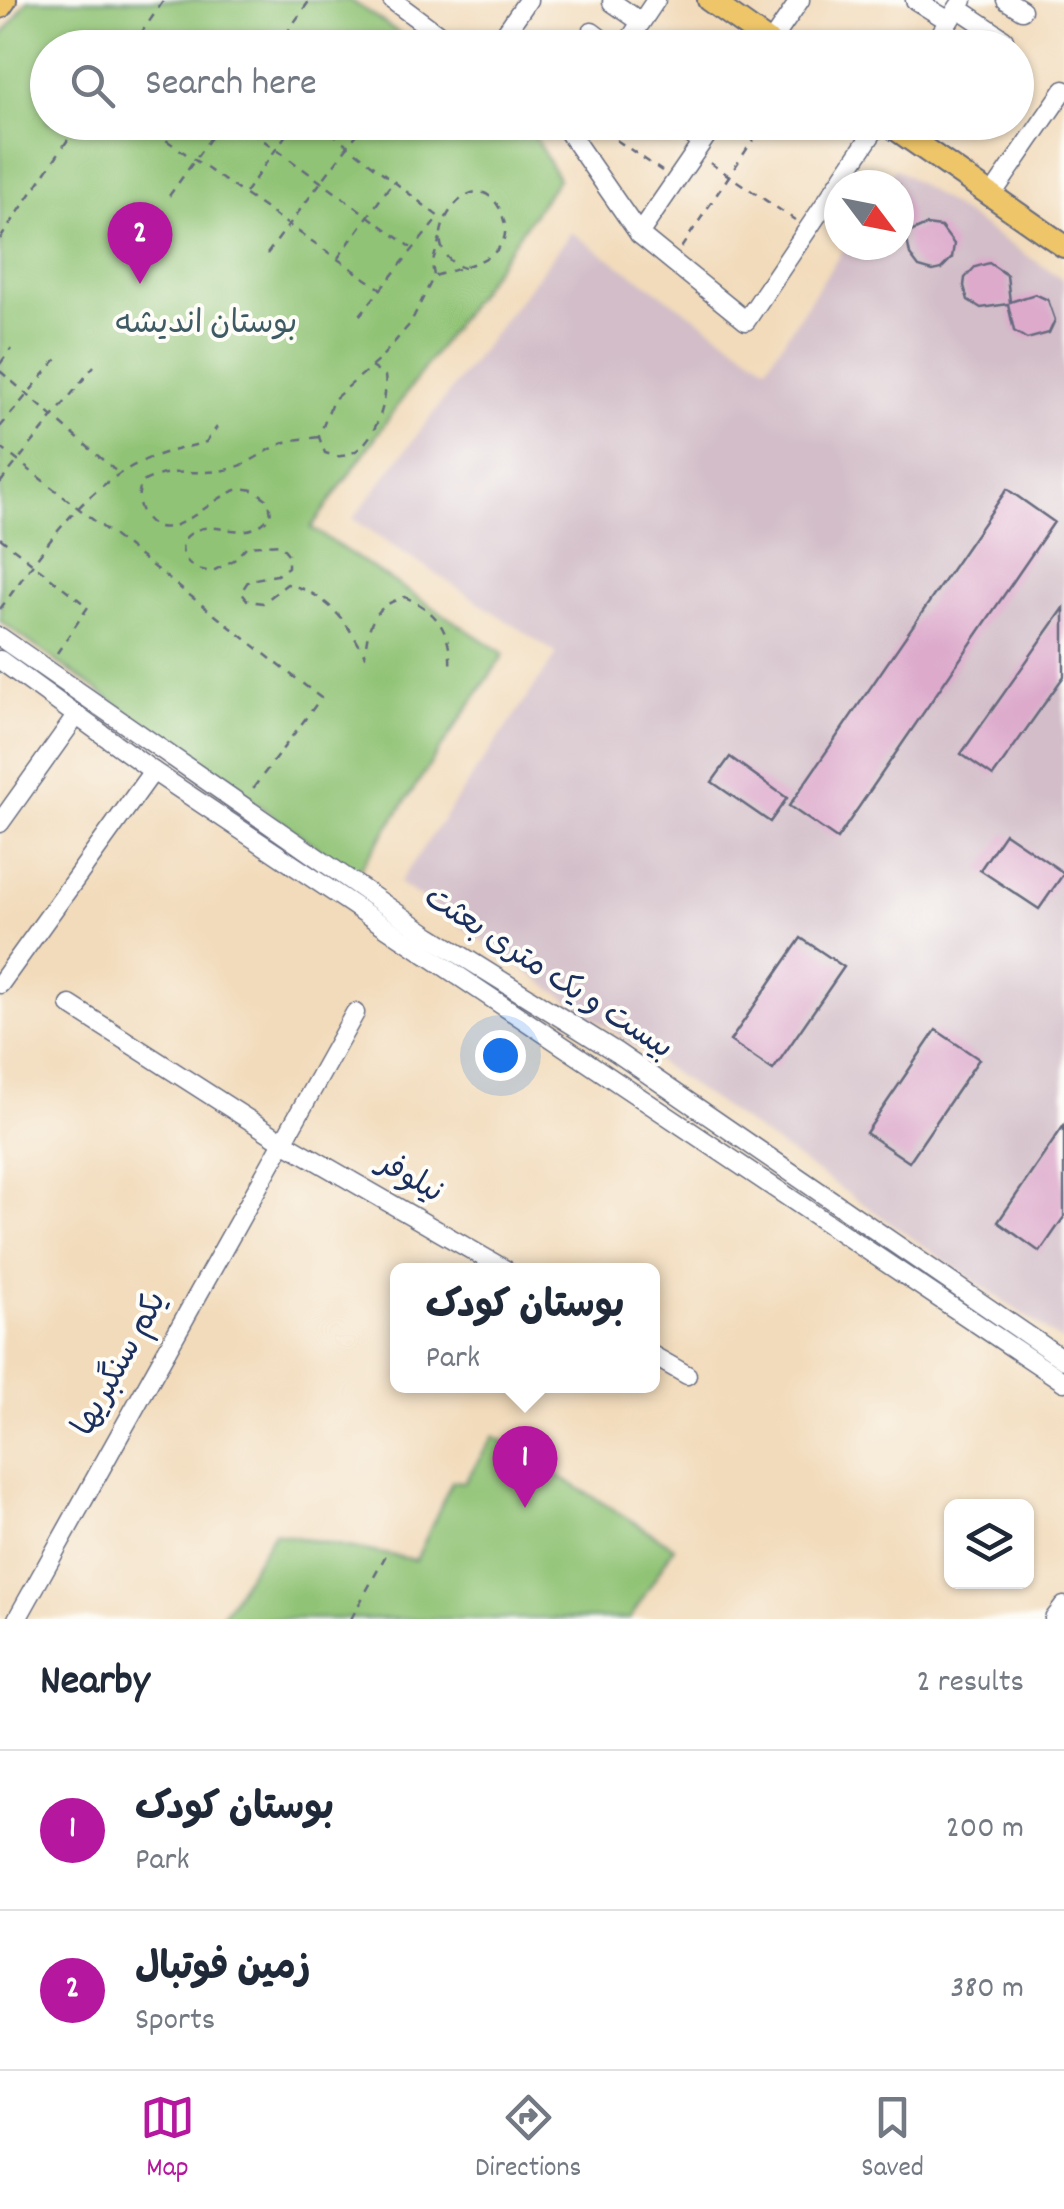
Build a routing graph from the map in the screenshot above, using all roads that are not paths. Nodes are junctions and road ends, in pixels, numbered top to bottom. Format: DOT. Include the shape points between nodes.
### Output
graph roads {
  1 [pos="5,0"];
  2 [pos="528,0"];
  3 [pos="656,0"];
  4 [pos="709,0"];
  5 [pos="800,0"];
  6 [pos="915,0"];
  7 [pos="612,2"];
  8 [pos="404,3"];
  9 [pos="0,7"];
  10 [pos="957,10"];
  11 [pos="641,22"];
  12 [pos="436,30"];
  13 [pos="507,30"];
  14 [pos="636,30"];
  15 [pos="750,30"];
  16 [pos="782,30"];
  17 [pos="989,30"];
  18 [pos="1064,90"];
  19 [pos="1034,134"];
  20 [pos="575,140"];
  21 [pos="690,140"];
  22 [pos="704,140"];
  23 [pos="870,140"];
  24 [pos="909,140"];
  25 [pos="1030,140"];
  26 [pos="698,148"];
  27 [pos="991,196"];
  28 [pos="639,234"];
  29 [pos="1061,238"];
  30 [pos="0,637"];
  31 [pos="0,660"];
  32 [pos="77,715"];
  33 [pos="153,771"];
  34 [pos="0,822"];
  35 [pos="0,984"];
  36 [pos="70,1004"];
  37 [pos="355,1013"];
  38 [pos="282,1142"];
  39 [pos="494,1263"];
  40 [pos="660,1359"];
  41 [pos="1064,1360"];
  42 [pos="688,1375"];
  43 [pos="1064,1382"];
  44 [pos="1064,1606"];
  45 [pos="17,1619"];
  46 [pos="1054,1619"];
  1 -- 9 [label="main road"];
  2 -- 13 [label="street"];
  3 -- 11 [label="street"];
  4 -- 15 [label="main road"];
  5 -- 16 [label="street"];
  6 -- 10 [label="street"];
  7 -- 11 [label="street"];
  8 -- 12 [label="street"];
  10 -- 17 [label="street"];
  11 -- 14 [label="street"];
  18 -- 19 [label="street"];
  20 -- 28 [label="street"];
  21 -- 26 [label="street"];
  22 -- 26 [label="street"];
  23 -- 28 [label="street" via="746,321"];
  24 -- 27 [label="main road"];
  25 -- 27 [label="street"];
  26 -- 28 [label="street"];
  27 -- 29 [label="main road"];
  30 -- 41 [label="street, بیست و یک متری بعثت" via="430,936 616,1052"];
  31 -- 32 [label="street, بیست و یک متری بعثت"];
  32 -- 33 [label="street, بیست و یک متری بعثت"];
  32 -- 34 [label="street"];
  33 -- 35 [label="street"];
  33 -- 43 [label="street, بیست و یک متری بعثت"];
  36 -- 38 [label="street, نیلوفر"];
  37 -- 38 [label="street, یکم سنگبریها"];
  38 -- 39 [label="street, نیلوفر"];
  38 -- 45 [label="street, یکم سنگبریها"];
  40 -- 42 [label="street"];
  44 -- 46 [label="street"];
}
